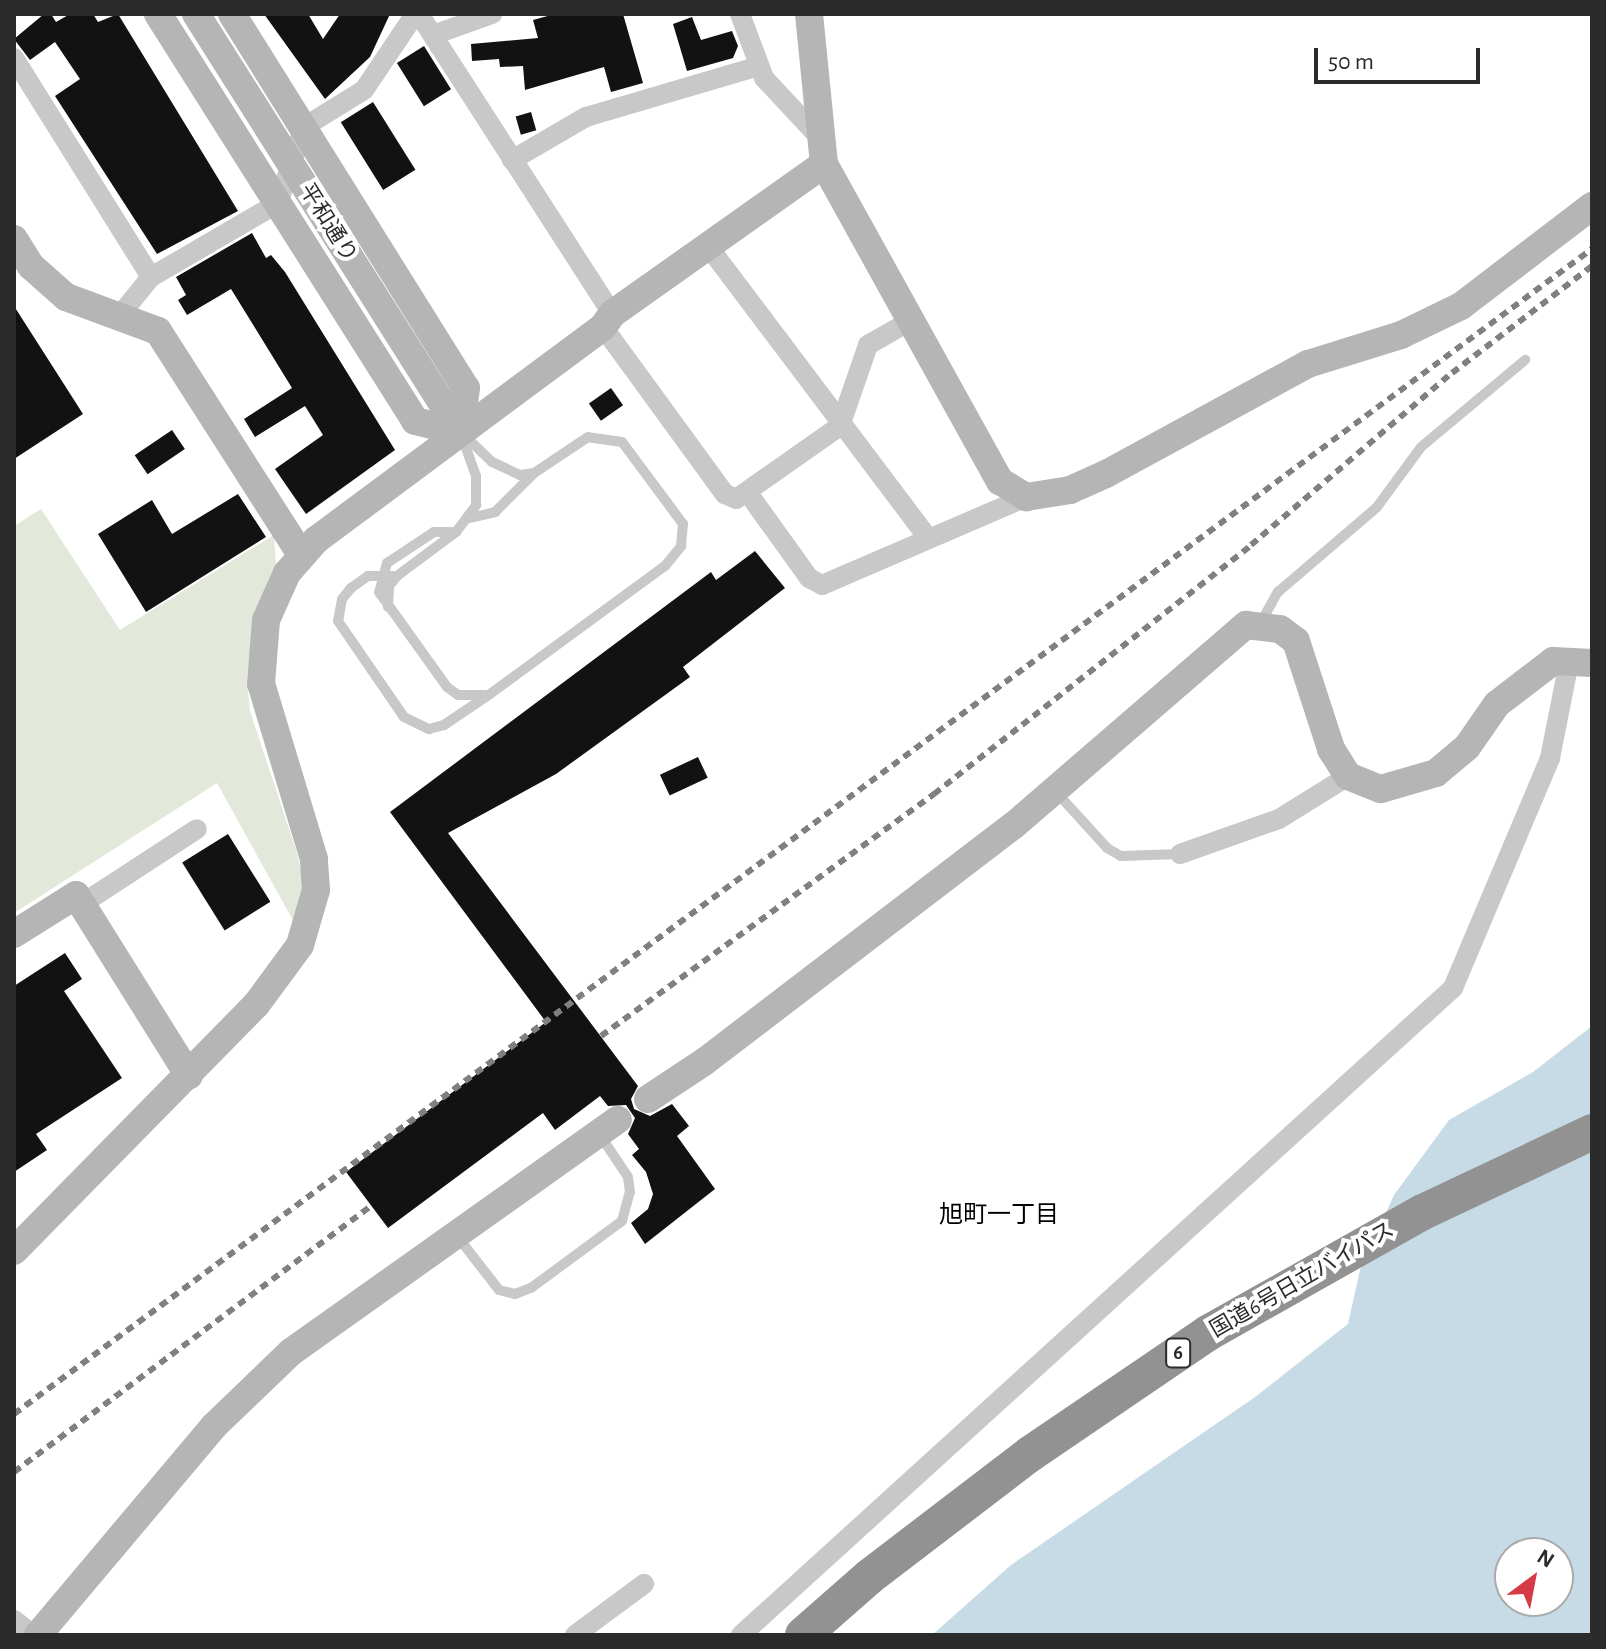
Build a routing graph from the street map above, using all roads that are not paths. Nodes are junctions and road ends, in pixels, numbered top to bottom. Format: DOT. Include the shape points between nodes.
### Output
graph roads {
  1 [pos="158,14"];
  2 [pos="196,14"];
  3 [pos="232,14"];
  4 [pos="417,14"];
  5 [pos="492,14"];
  6 [pos="740,14"];
  7 [pos="809,14"];
  8 [pos="433,35"];
  9 [pos="14,58"];
  10 [pos="756,67"];
  11 [pos="304,127"];
  12 [pos="818,136"];
  13 [pos="512,160"];
  14 [pos="290,163"];
  15 [pos="824,164"];
  16 [pos="278,203"];
  17 [pos="1592,206"];
  18 [pos="14,239"];
  19 [pos="708,246"];
  20 [pos="151,277"];
  21 [pos="120,315"];
  22 [pos="608,321"];
  23 [pos="908,322"];
  24 [pos="1525,360"];
  25 [pos="840,426"];
  26 [pos="460,432"];
  27 [pos="534,473"];
  28 [pos="748,493"];
  29 [pos="1026,497"];
  30 [pos="470,518"];
  31 [pos="456,532"];
  32 [pos="927,537"];
  33 [pos="301,555"];
  34 [pos="380,576"];
  35 [pos="397,576"];
  36 [pos="389,610"];
  37 [pos="1260,624"];
  38 [pos="1580,662"];
  39 [pos="490,694"];
  40 [pos="1348,776"];
  41 [pos="1055,791"];
  42 [pos="197,829"];
  43 [pos="1180,854"];
  44 [pos="82,904"];
  45 [pos="14,934"];
  46 [pos="189,1076"];
  47 [pos="648,1099"];
  48 [pos="608,1127"];
  49 [pos="1592,1132"];
  50 [pos="455,1234"];
  51 [pos="14,1251"];
  52 [pos="644,1584"];
  53 [pos="14,1620"];
  54 [pos="35,1635"];
  55 [pos="575,1635"];
  56 [pos="741,1635"];
  57 [pos="803,1635"];
  1 -- 16 [label="street"];
  2 -- 14 [label="street, 平和通り"];
  3 -- 11 [label="street"];
  4 -- 8 [label="street"];
  4 -- 11 [label="street" via="364,90"];
  5 -- 8 [label="street"];
  6 -- 10 [label="street"];
  7 -- 12 [label="street"];
  8 -- 13 [label="street"];
  9 -- 20 [label="street"];
  10 -- 12 [label="street"];
  10 -- 13 [label="street" via="586,117"];
  11 -- 14 [label="street"];
  11 -- 26 [label="street" via="466,388"];
  12 -- 15 [label="street"];
  13 -- 22 [label="street"];
  14 -- 16 [label="street"];
  14 -- 26 [label="street, 平和通り"];
  15 -- 19 [label="street"];
  15 -- 23 [label="street"];
  16 -- 20 [label="street"];
  16 -- 26 [label="street" via="415,421"];
  17 -- 29 [label="street" via="1461,306 1401,335 1308,364 1070,490"];
  18 -- 21 [label="street" via="31,266 66,297"];
  19 -- 22 [label="street"];
  19 -- 25 [label="street"];
  20 -- 21 [label="street"];
  21 -- 33 [label="street" via="144,322 172,346"];
  22 -- 26 [label="street"];
  22 -- 28 [label="street" via="725,494 736,499"];
  23 -- 25 [label="street" via="868,345"];
  23 -- 29 [label="street" via="1000,481"];
  24 -- 37 [label="lane" via="1421,447 1377,507 1278,592"];
  25 -- 28 [label="street"];
  25 -- 32 [label="street"];
  26 -- 27 [label="lane" via="504,470"];
  26 -- 30 [label="lane" via="479,492"];
  26 -- 33 [label="street"];
  27 -- 30 [label="lane" via="495,512"];
  27 -- 39 [label="lane" via="588,437 609,437 629,450 683,524 685,535 665,566"];
  28 -- 32 [label="street" via="809,578 822,585"];
  29 -- 32 [label="street"];
  30 -- 31 [label="lane"];
  31 -- 34 [label="lane" via="424,537 387,563"];
  31 -- 35 [label="lane"];
  33 -- 46 [label="street" via="274,595 266,620 261,684 314,859 314,904 284,971"];
  34 -- 35 [label="lane"];
  34 -- 36 [label="lane" via="379,592"];
  34 -- 39 [label="lane" via="351,588 342,599 338,621 404,717 429,729 444,725"];
  35 -- 36 [label="lane" via="389,586"];
  36 -- 39 [label="lane" via="447,687 475,698"];
  37 -- 40 [label="street" via="1296,641 1331,749"];
  37 -- 41 [label="street" via="1229,635"];
  38 -- 40 [label="street" via="1553,661 1530,677 1497,704 1467,747 1436,773 1381,789"];
  38 -- 56 [label="street" via="1550,758 1453,988"];
  40 -- 43 [label="street" via="1279,819"];
  41 -- 43 [label="lane" via="1107,848 1121,856"];
  41 -- 47 [label="street" via="704,1062"];
  42 -- 44 [label="street"];
  44 -- 45 [label="street" via="76,895"];
  44 -- 46 [label="street"];
  46 -- 51 [label="street"];
  48 -- 50 [label="street"];
  48 -- 50 [label="lane" via="628,1177 628,1208 611,1232 531,1288 515,1294 499,1290"];
  49 -- 57 [label="highway, 国道6号日立バイパス / 6" via="1423,1212 1208,1333 1030,1454 869,1577"];
  50 -- 54 [label="street" via="291,1352 252,1388"];
  52 -- 55 [label="street"];
  53 -- 54 [label="street"];
}
